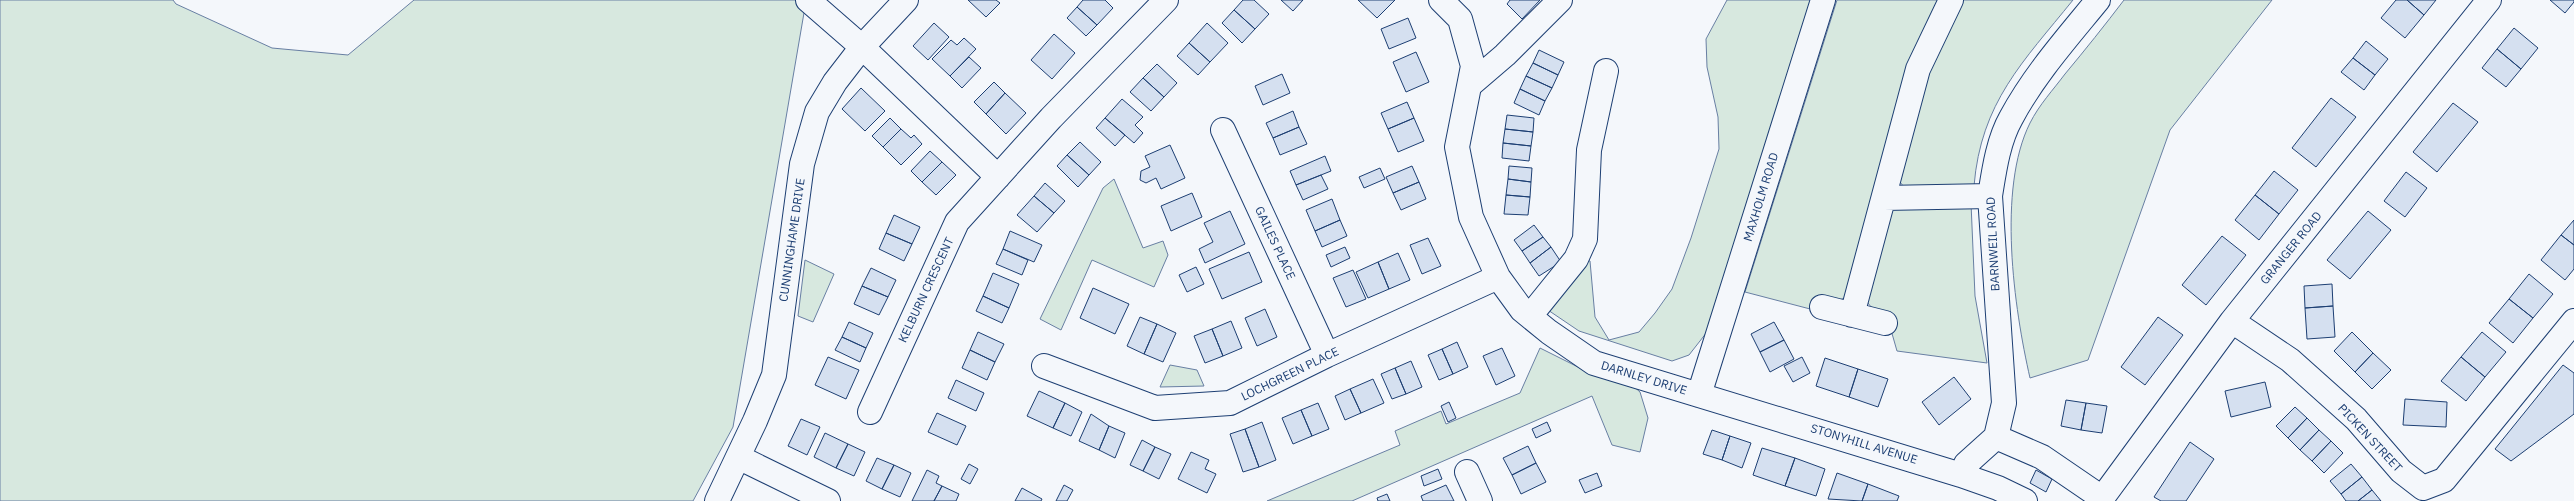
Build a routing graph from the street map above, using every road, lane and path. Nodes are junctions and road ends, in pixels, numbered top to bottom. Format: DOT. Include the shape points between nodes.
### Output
graph roads {
  1 [pos="808,0"];
  2 [pos="906,0"];
  3 [pos="1166,0"];
  4 [pos="1441,0"];
  5 [pos="1560,0"];
  6 [pos="1823,0"];
  7 [pos="1951,0"];
  8 [pos="2098,0"];
  9 [pos="2490,0"];
  10 [pos="862,47"];
  11 [pos="1606,71"];
  12 [pos="1470,85"];
  13 [pos="1223,130"];
  14 [pos="998,177"];
  15 [pos="1990,196"];
  16 [pos="1884,198"];
  17 [pos="1498,277"];
  18 [pos="1822,307"];
  19 [pos="1852,315"];
  20 [pos="1530,316"];
  21 [pos="2232,321"];
  22 [pos="2574,321"];
  23 [pos="1885,324"];
  24 [pos="1327,355"];
  25 [pos="1044,366"];
  26 [pos="1699,395"];
  27 [pos="870,412"];
  28 [pos="1996,436"];
  29 [pos="738,457"];
  30 [pos="1467,472"];
  31 [pos="1961,475"];
  32 [pos="2101,500"];
  33 [pos="717,501"];
  34 [pos="828,501"];
  35 [pos="1480,501"];
  36 [pos="2026,501"];
  1 -- 10 [label="street"];
  2 -- 10 [label="street, CUNNINGHAME DRIVE"];
  3 -- 14 [label="street, KELBURN CRESCENT"];
  4 -- 12 [label="street, DARNLEY DRIVE" via="1460,19 1473,66"];
  5 -- 12 [label="street"];
  6 -- 26 [label="street, MAXHOLM ROAD"];
  7 -- 16 [label="street" via="1918,69"];
  8 -- 15 [label="street, BARNWEIL ROAD" via="2036,77 2010,120 1994,167"];
  9 -- 21 [label="street, GRANGER ROAD"];
  10 -- 14 [label="street"];
  10 -- 29 [label="street, CUNNINGHAME DRIVE" via="816,112 802,164 774,375"];
  11 -- 20 [label="street" via="1589,150 1585,239 1576,259"];
  12 -- 17 [label="street, DARNLEY DRIVE" via="1457,147 1471,217"];
  13 -- 24 [label="street, GAILES PLACE"];
  14 -- 27 [label="street, KELBURN CRESCENT" via="957,222"];
  15 -- 16 [label="street"];
  15 -- 28 [label="street, BARNWEIL ROAD" via="2004,403"];
  16 -- 19 [label="street"];
  17 -- 20 [label="street, DARNLEY DRIVE"];
  17 -- 24 [label="street, LOCHGREEN PLACE"];
  18 -- 19 [label="street"];
  19 -- 23 [label="street"];
  20 -- 26 [label="street, DARNLEY DRIVE" via="1594,362"];
  21 -- 22 [label="street, PICKEN STREET" via="2290,360 2356,419 2401,472 2423,488 2444,480"];
  21 -- 32 [label="street, GRANGER ROAD"];
  24 -- 25 [label="street, LOCHGREEN PLACE" via="1230,403 1155,408"];
  26 -- 31 [label="street, STONYHILL AVENUE"];
  28 -- 31 [label="street" via="1966,464"];
  28 -- 32 [label="street" via="2042,457"];
  29 -- 33 [label="street, CUNNINGHAME DRIVE"];
  29 -- 34 [label="street"];
  30 -- 35 [label="street"];
  31 -- 36 [label="street, STONYHILL AVENUE"];
}
